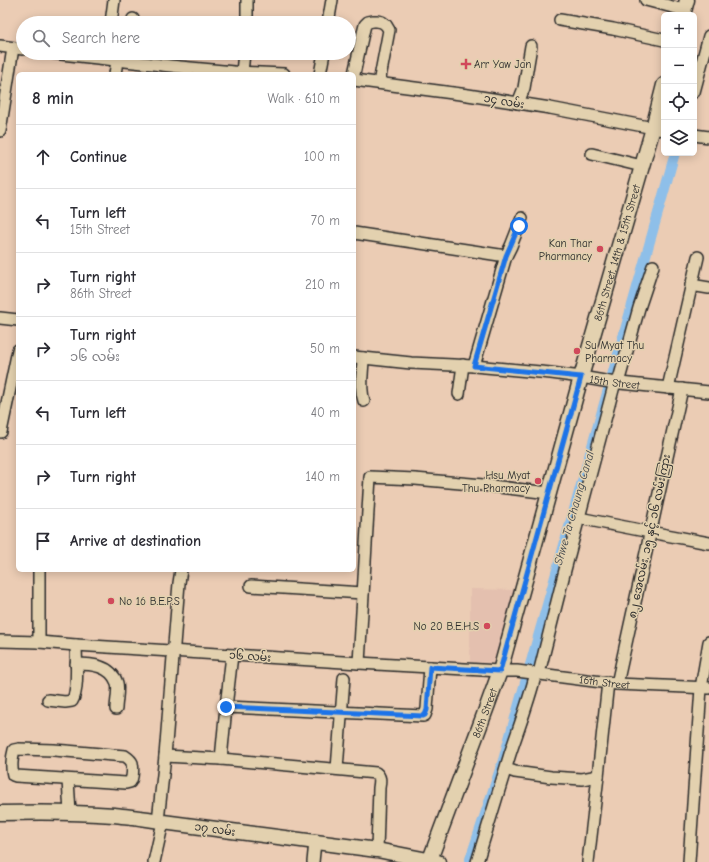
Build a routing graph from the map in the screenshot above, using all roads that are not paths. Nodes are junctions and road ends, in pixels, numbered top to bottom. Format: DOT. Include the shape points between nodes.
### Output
graph roads {
  1 [pos="114,0"];
  2 [pos="247,0"];
  3 [pos="332,0"];
  4 [pos="646,0"];
  5 [pos="684,8"];
  6 [pos="112,16"];
  7 [pos="247,16"];
  8 [pos="329,16"];
  9 [pos="560,20"];
  10 [pos="709,36"];
  11 [pos="661,39"];
  12 [pos="0,46"];
  13 [pos="531,46"];
  14 [pos="16,49"];
  15 [pos="16,58"];
  16 [pos="117,60"];
  17 [pos="134,60"];
  18 [pos="241,60"];
  19 [pos="323,60"];
  20 [pos="115,72"];
  21 [pos="237,72"];
  22 [pos="320,72"];
  23 [pos="354,72"];
  24 [pos="356,80"];
  25 [pos="378,83"];
  26 [pos="696,84"];
  27 [pos="518,103"];
  28 [pos="661,107"];
  29 [pos="658,129"];
  30 [pos="0,131"];
  31 [pos="697,135"];
  32 [pos="709,137"];
  33 [pos="592,154"];
  34 [pos="642,166"];
  35 [pos="522,218"];
  36 [pos="356,233"];
  37 [pos="506,256"];
  38 [pos="698,257"];
  39 [pos="653,266"];
  40 [pos="691,285"];
  41 [pos="709,288"];
  42 [pos="0,318"];
  43 [pos="16,320"];
  44 [pos="358,357"];
  45 [pos="16,360"];
  46 [pos="463,365"];
  47 [pos="474,366"];
  48 [pos="581,377"];
  49 [pos="614,382"];
  50 [pos="668,388"];
  51 [pos="682,389"];
  52 [pos="709,392"];
  53 [pos="459,394"];
  54 [pos="364,401"];
  55 [pos="1,432"];
  56 [pos="549,493"];
  57 [pos="579,518"];
  58 [pos="650,532"];
  59 [pos="709,543"];
  60 [pos="39,572"];
  61 [pos="181,572"];
  62 [pos="251,586"];
  63 [pos="363,593"];
  64 [pos="0,641"];
  65 [pos="39,642"];
  66 [pos="709,642"];
  67 [pos="76,645"];
  68 [pos="174,651"];
  69 [pos="232,655"];
  70 [pos="359,663"];
  71 [pos="76,664"];
  72 [pos="430,667"];
  73 [pos="500,671"];
  74 [pos="536,673"];
  75 [pos="344,678"];
  76 [pos="612,683"];
  77 [pos="705,688"];
  78 [pos="48,700"];
  79 [pos="226,707"];
  80 [pos="116,709"];
  81 [pos="340,713"];
  82 [pos="165,756"];
  83 [pos="221,758"];
  84 [pos="336,769"];
  85 [pos="506,769"];
  86 [pos="598,776"];
  87 [pos="68,780"];
  88 [pos="0,813"];
  89 [pos="70,813"];
  90 [pos="161,821"];
  91 [pos="315,842"];
  92 [pos="377,850"];
  93 [pos="432,861"];
  94 [pos="154,862"];
  95 [pos="313,862"];
  96 [pos="477,862"];
  97 [pos="588,862"];
  98 [pos="689,862"];
  1 -- 6 [label="street"];
  2 -- 7 [label="street"];
  3 -- 8 [label="street"];
  4 -- 5 [label="street"];
  9 -- 11 [label="street"];
  10 -- 26 [label="street"];
  12 -- 14 [label="street"];
  13 -- 27 [label="street" via="524,88"];
  15 -- 30 [label="street"];
  16 -- 20 [label="street"];
  17 -- 21 [label="street"];
  18 -- 21 [label="street"];
  19 -- 22 [label="street"];
  23 -- 25 [label="street" via="366,25 373,21 382,22 389,30"];
  24 -- 25 [label="street, ၁၄ လမ်း"];
  25 -- 27 [label="street, ၁၄ လမ်း"];
  27 -- 29 [label="street, ၁၄ လမ်း"];
  28 -- 29 [label="street, 86th Street, 14th & 15th Street"];
  29 -- 34 [label="street, 86th Street, 14th & 15th Street"];
  31 -- 32 [label="street"];
  33 -- 34 [label="street"];
  34 -- 48 [label="street, 86th Street, 14th & 15th Street"];
  35 -- 37 [label="street"];
  36 -- 37 [label="street"];
  37 -- 47 [label="street"];
  38 -- 40 [label="street"];
  39 -- 49 [label="street"];
  40 -- 41 [label="street"];
  40 -- 50 [label="street"];
  42 -- 43 [label="street"];
  44 -- 46 [label="street, 15th Street"];
  44 -- 54 [label="street"];
  45 -- 55 [label="street"];
  46 -- 47 [label="street, 15th Street"];
  46 -- 53 [label="street"];
  47 -- 48 [label="street, 15th Street"];
  48 -- 49 [label="street, 15th Street"];
  48 -- 56 [label="street, 86th Street"];
  49 -- 50 [label="street, 15th Street"];
  49 -- 57 [label="street"];
  50 -- 51 [label="street, 15th Street"];
  51 -- 52 [label="street, 15th Street"];
  51 -- 58 [label="street, ၈၂ အေလမ်း, ၁၅ နှင့် ၁၆ လမ်းကြား"];
  56 -- 63 [label="street" via="483,485 370,477"];
  56 -- 73 [label="street, 86th Street"];
  57 -- 58 [label="street"];
  57 -- 74 [label="street"];
  58 -- 59 [label="street"];
  58 -- 76 [label="street, ၈၂ အေလမ်း, ၁၅ နှင့် ၁၆ လမ်းကြား"];
  60 -- 65 [label="street"];
  61 -- 68 [label="street"];
  62 -- 63 [label="street"];
  63 -- 70 [label="street"];
  64 -- 65 [label="street, ၁၆ လမ်း"];
  65 -- 67 [label="street, ၁၆ လမ်း"];
  66 -- 77 [label="street"];
  67 -- 68 [label="street, ၁၆ လမ်း"];
  67 -- 71 [label="street"];
  68 -- 69 [label="street, ၁၆ လမ်း"];
  68 -- 82 [label="street"];
  69 -- 70 [label="street, ၁၆ လမ်း"];
  69 -- 79 [label="street"];
  70 -- 72 [label="street, ၁၆ လမ်း"];
  71 -- 78 [label="street" via="76,691 72,701"];
  71 -- 80 [label="street" via="94,665 112,674 117,684"];
  72 -- 73 [label="street, ၁၆ လမ်း"];
  72 -- 81 [label="street" via="425,715"];
  73 -- 74 [label="street, 16th Street"];
  73 -- 93 [label="street, 86th Street"];
  74 -- 76 [label="street, 16th Street"];
  74 -- 85 [label="street"];
  75 -- 81 [label="street"];
  76 -- 77 [label="street, 16th Street"];
  76 -- 86 [label="street, ၈၂ အေလမ်း, ၁၅ နှင့် ၁၆ လမ်းကြား"];
  77 -- 98 [label="street"];
  79 -- 81 [label="street"];
  79 -- 83 [label="street"];
  81 -- 84 [label="street"];
  82 -- 83 [label="street"];
  82 -- 90 [label="street"];
  83 -- 84 [label="street"];
  84 -- 92 [label="street" via="376,773 379,776 381,780"];
  85 -- 86 [label="street" via="551,777 582,779"];
  85 -- 96 [label="street"];
  86 -- 97 [label="street, ၈၂ အေလမ်း, ၁၅ နှင့် ၁၆ လမ်းကြား"];
  87 -- 87 [label="street" via="130,782 132,762 125,756 54,750 14,750 13,775"];
  87 -- 89 [label="street"];
  88 -- 89 [label="street, ၁၇ လမ်း"];
  89 -- 90 [label="street, ၁၇ လမ်း"];
  90 -- 91 [label="street, ၁၇ လမ်း"];
  90 -- 94 [label="street"];
  91 -- 92 [label="street, ၁၇ လမ်း"];
  91 -- 95 [label="street"];
  92 -- 93 [label="street, ၁၇ လမ်း"];
}
